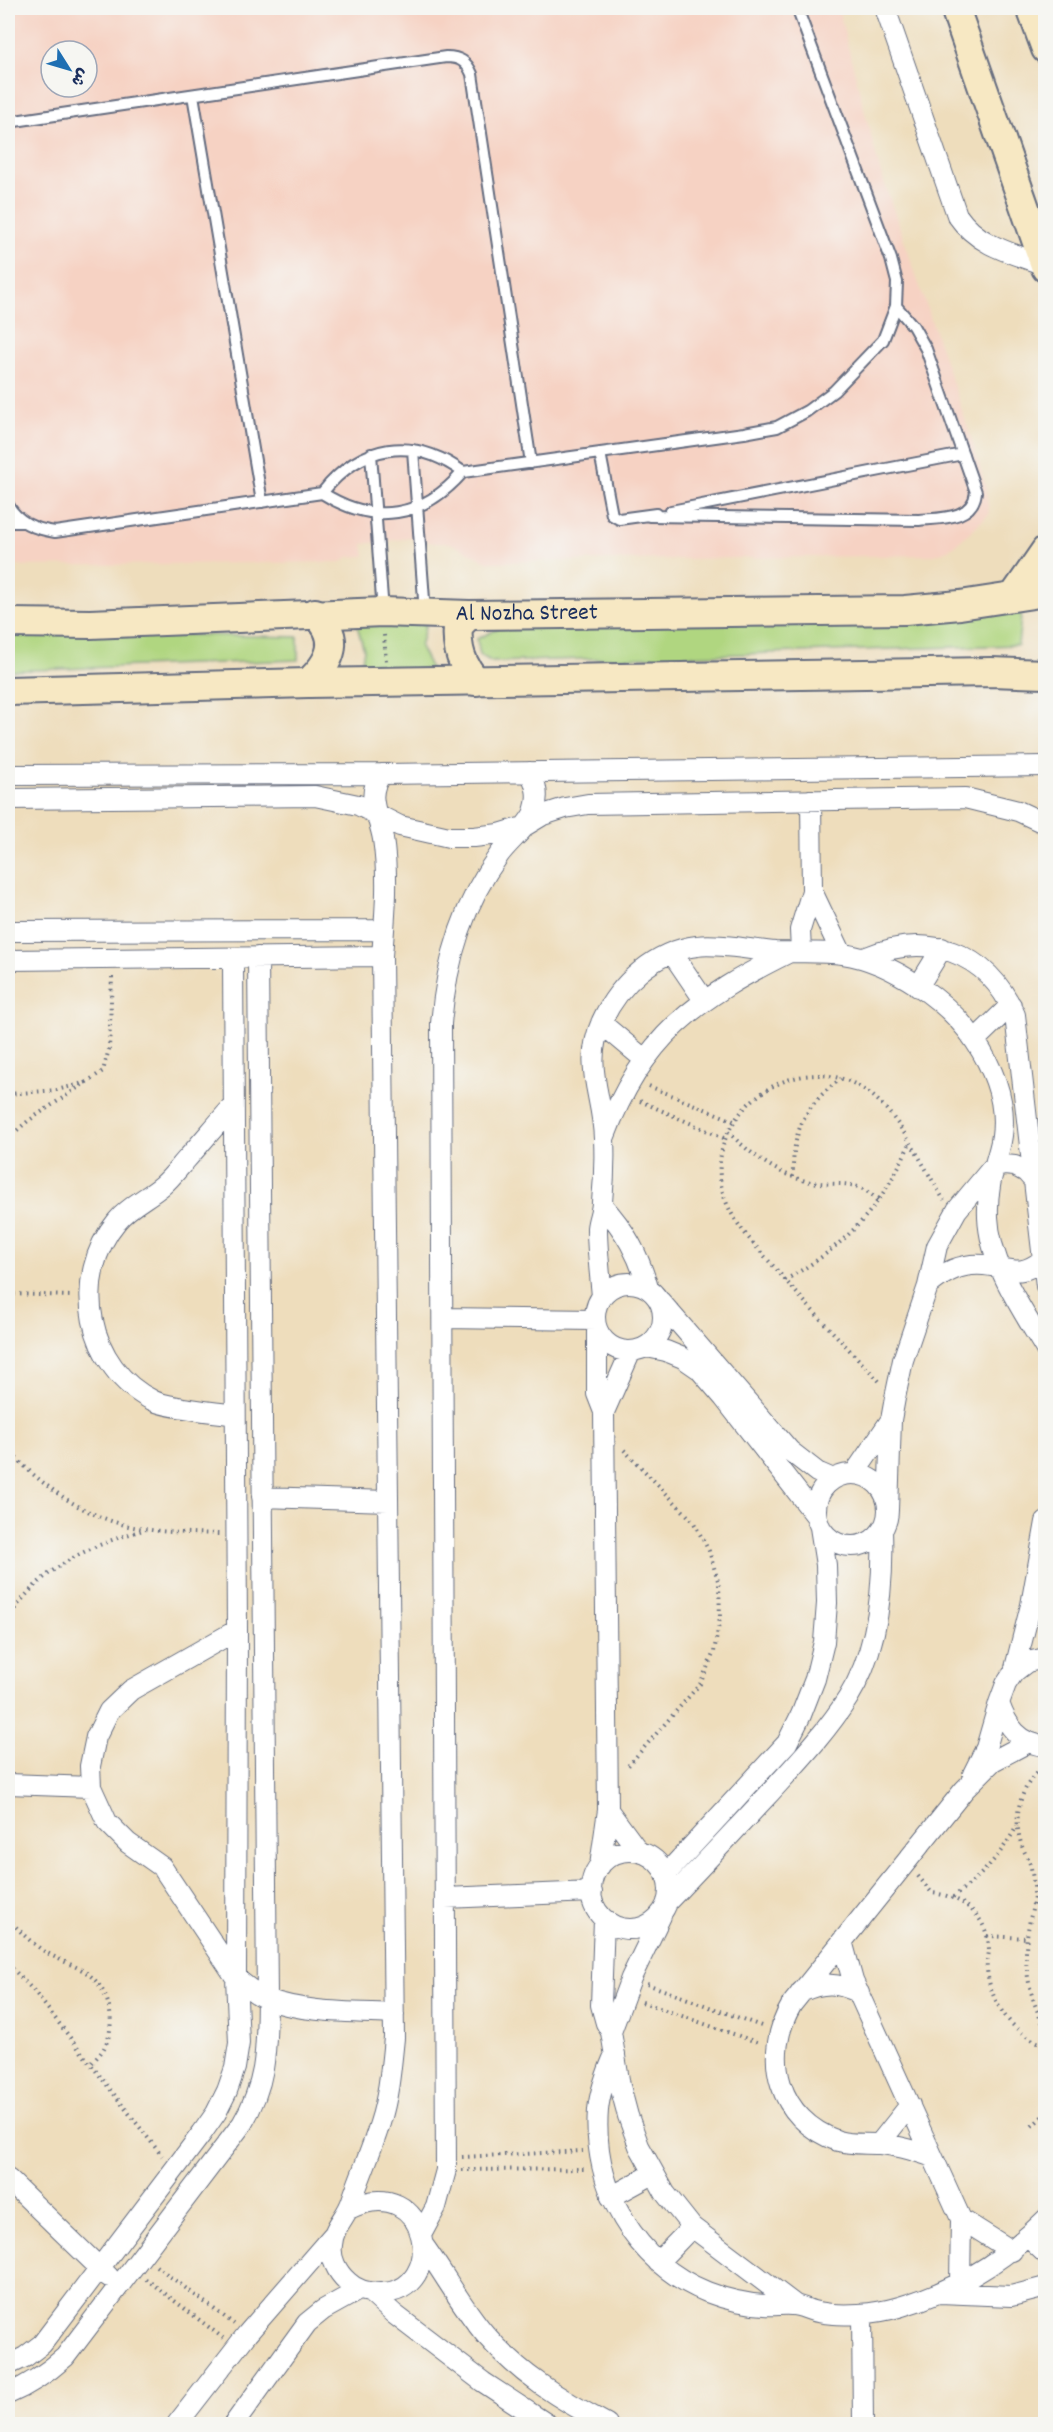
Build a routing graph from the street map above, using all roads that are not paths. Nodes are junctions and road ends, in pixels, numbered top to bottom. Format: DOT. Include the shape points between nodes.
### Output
graph roads {
  1 [pos="797,8"];
  2 [pos="885,8"];
  3 [pos="955,8"];
  4 [pos="1031,8"];
  5 [pos="1046,49"];
  6 [pos="193,94"];
  7 [pos="8,122"];
  8 [pos="1045,266"];
  9 [pos="896,306"];
  10 [pos="412,450"];
  11 [pos="600,453"];
  12 [pos="371,454"];
  13 [pos="963,454"];
  14 [pos="531,463"];
  15 [pos="463,472"];
  16 [pos="322,493"];
  17 [pos="262,502"];
  18 [pos="8,505"];
  19 [pos="417,507"];
  20 [pos="375,513"];
  21 [pos="649,516"];
  22 [pos="8,522"];
  23 [pos="24,522"];
  24 [pos="1046,550"];
  25 [pos="1046,592"];
  26 [pos="1014,596"];
  27 [pos="382,612"];
  28 [pos="315,613"];
  29 [pos="425,613"];
  30 [pos="469,615"];
  31 [pos="8,623"];
  32 [pos="1046,674"];
  33 [pos="476,681"];
  34 [pos="308,683"];
  35 [pos="8,691"];
  36 [pos="1046,766"];
  37 [pos="530,772"];
  38 [pos="382,774"];
  39 [pos="8,775"];
  40 [pos="8,799"];
  41 [pos="811,800"];
  42 [pos="378,815"];
  43 [pos="1046,824"];
  44 [pos="523,826"];
  45 [pos="812,891"];
  46 [pos="384,930"];
  47 [pos="8,931"];
  48 [pos="942,948"];
  49 [pos="794,952"];
  50 [pos="672,953"];
  51 [pos="842,954"];
  52 [pos="382,956"];
  53 [pos="258,957"];
  54 [pos="233,958"];
  55 [pos="864,958"];
  56 [pos="8,960"];
  57 [pos="918,987"];
  58 [pos="704,1000"];
  59 [pos="1011,1005"];
  60 [pos="601,1023"];
  61 [pos="975,1040"];
  62 [pos="644,1059"];
  63 [pos="233,1106"];
  64 [pos="604,1137"];
  65 [pos="992,1167"];
  66 [pos="1034,1181"];
  67 [pos="602,1205"];
  68 [pos="1042,1260"];
  69 [pos="1000,1268"];
  70 [pos="928,1286"];
  71 [pos="1046,1286"];
  72 [pos="654,1295"];
  73 [pos="602,1296"];
  74 [pos="442,1318"];
  75 [pos="596,1325"];
  76 [pos="639,1349"];
  77 [pos="1046,1350"];
  78 [pos="730,1394"];
  79 [pos="235,1414"];
  80 [pos="891,1420"];
  81 [pos="604,1421"];
  82 [pos="854,1474"];
  83 [pos="833,1479"];
  84 [pos="262,1497"];
  85 [pos="388,1501"];
  86 [pos="888,1509"];
  87 [pos="818,1521"];
  88 [pos="1046,1522"];
  89 [pos="882,1530"];
  90 [pos="237,1630"];
  91 [pos="1046,1658"];
  92 [pos="1014,1672"];
  93 [pos="999,1703"];
  94 [pos="787,1743"];
  95 [pos="1039,1746"];
  96 [pos="803,1757"];
  97 [pos="8,1784"];
  98 [pos="91,1787"];
  99 [pos="964,1790"];
  100 [pos="608,1810"];
  101 [pos="639,1852"];
  102 [pos="600,1866"];
  103 [pos="666,1874"];
  104 [pos="591,1892"];
  105 [pos="445,1898"];
  106 [pos="665,1907"];
  107 [pos="604,1919"];
  108 [pos="842,1941"];
  109 [pos="236,1978"];
  110 [pos="801,1992"];
  111 [pos="859,1993"];
  112 [pos="267,1999"];
  113 [pos="394,2014"];
  114 [pos="611,2031"];
  115 [pos="615,2054"];
  116 [pos="910,2105"];
  117 [pos="879,2144"];
  118 [pos="933,2157"];
  119 [pos="653,2174"];
  120 [pos="8,2179"];
  121 [pos="611,2197"];
  122 [pos="349,2209"];
  123 [pos="962,2219"];
  124 [pos="1046,2219"];
  125 [pos="692,2227"];
  126 [pos="333,2235"];
  127 [pos="1028,2237"];
  128 [pos="423,2240"];
  129 [pos="1012,2251"];
  130 [pos="1046,2254"];
  131 [pos="658,2262"];
  132 [pos="101,2269"];
  133 [pos="960,2283"];
  134 [pos="119,2287"];
  135 [pos="1046,2287"];
  136 [pos="365,2291"];
  137 [pos="934,2293"];
  138 [pos="794,2304"];
  139 [pos="862,2314"];
  140 [pos="8,2365"];
  141 [pos="8,2394"];
  142 [pos="177,2424"];
  143 [pos="234,2424"];
  144 [pos="548,2424"];
  145 [pos="607,2424"];
  146 [pos="863,2424"];
  1 -- 9 [label="lane" via="891,259 897,282"];
  2 -- 8 [label="street" via="957,215 981,240"];
  3 -- 8 [label="main road"];
  4 -- 5 [label="main road"];
  6 -- 7 [label="lane"];
  6 -- 14 [label="lane" via="446,57 455,57 469,66"];
  6 -- 17 [label="lane"];
  9 -- 11 [label="lane" via="883,340 858,367 807,411 777,427"];
  9 -- 13 [label="lane" via="926,349"];
  10 -- 12 [label="lane"];
  10 -- 15 [label="lane" via="448,461"];
  10 -- 19 [label="lane"];
  11 -- 14 [label="lane"];
  11 -- 21 [label="lane" via="612,515 620,519"];
  12 -- 16 [label="lane" via="352,463"];
  12 -- 20 [label="lane"];
  13 -- 21 [label="lane"];
  13 -- 21 [label="lane" via="976,492 975,502 969,510 942,518"];
  14 -- 15 [label="lane"];
  15 -- 19 [label="lane" via="435,499"];
  16 -- 17 [label="lane"];
  16 -- 20 [label="lane" via="338,503"];
  17 -- 23 [label="lane" via="55,532 39,530"];
  18 -- 23 [label="lane"];
  19 -- 20 [label="lane"];
  19 -- 29 [label="lane"];
  20 -- 27 [label="lane"];
  22 -- 23 [label="lane"];
  24 -- 26 [label="main road"];
  25 -- 26 [label="main road, Al Nozha Street"];
  26 -- 30 [label="main road, Al Nozha Street" via="905,610"];
  27 -- 28 [label="main road, Al Nozha Street"];
  27 -- 29 [label="main road, Al Nozha Street"];
  28 -- 31 [label="main road, Al Nozha Street" via="90,624"];
  28 -- 34 [label="main road" via="331,634 330,653 322,670"];
  29 -- 30 [label="main road, Al Nozha Street"];
  30 -- 33 [label="main road" via="458,626 459,651 465,668"];
  32 -- 33 [label="main road"];
  33 -- 34 [label="main road"];
  34 -- 35 [label="main road"];
  36 -- 37 [label="street"];
  37 -- 38 [label="street"];
  37 -- 44 [label="street" via="537,785 537,800 533,815"];
  38 -- 39 [label="street"];
  38 -- 42 [label="street" via="372,798"];
  40 -- 42 [label="street" via="315,796 337,799"];
  41 -- 43 [label="street" via="965,798 1018,811"];
  41 -- 44 [label="street" via="588,804 543,815"];
  41 -- 45 [label="street"];
  42 -- 44 [label="street" via="408,828 449,837 499,834"];
  42 -- 46 [label="street" via="386,864"];
  44 -- 74 [label="street" via="480,885 452,952 444,988"];
  45 -- 49 [label="street"];
  45 -- 51 [label="street"];
  46 -- 47 [label="street"];
  46 -- 52 [label="street"];
  48 -- 55 [label="street" via="902,946"];
  48 -- 57 [label="street"];
  48 -- 59 [label="street" via="959,954 990,975"];
  49 -- 50 [label="street" via="697,946"];
  49 -- 51 [label="street"];
  49 -- 58 [label="street" via="733,981"];
  50 -- 58 [label="street"];
  50 -- 60 [label="street" via="622,988"];
  51 -- 55 [label="street"];
  52 -- 53 [label="street"];
  52 -- 85 [label="street"];
  53 -- 54 [label="street"];
  53 -- 84 [label="street"];
  54 -- 56 [label="street"];
  54 -- 63 [label="street"];
  55 -- 57 [label="street"];
  57 -- 61 [label="street" via="949,1011"];
  58 -- 62 [label="street" via="662,1037"];
  59 -- 61 [label="street"];
  59 -- 66 [label="street"];
  60 -- 62 [label="street"];
  60 -- 64 [label="street" via="592,1065"];
  61 -- 65 [label="street" via="994,1074 1003,1112 999,1151"];
  62 -- 64 [label="street"];
  63 -- 79 [label="street"];
  63 -- 79 [label="street" via="164,1184 130,1207 116,1222 96,1257 89,1297 98,1340 121,1377 137,1391 156,1402"];
  64 -- 67 [label="street"];
  65 -- 66 [label="street" via="1016,1167"];
  65 -- 69 [label="street" via="988,1219"];
  65 -- 70 [label="street" via="954,1216 937,1246"];
  66 -- 68 [label="street"];
  67 -- 72 [label="street" via="627,1235"];
  67 -- 73 [label="street" via="597,1228"];
  68 -- 69 [label="street" via="1027,1270"];
  68 -- 71 [label="street"];
  69 -- 70 [label="street" via="969,1264 939,1276"];
  69 -- 77 [label="street"];
  70 -- 80 [label="street" via="906,1351"];
  72 -- 73 [label="street" via="624,1283"];
  72 -- 76 [label="street" via="662,1326 654,1341"];
  72 -- 78 [label="street"];
  73 -- 75 [label="street" via="596,1307"];
  74 -- 75 [label="street"];
  74 -- 105 [label="street"];
  75 -- 76 [label="street" via="611,1346"];
  75 -- 81 [label="street" via="597,1394"];
  76 -- 78 [label="street" via="666,1351 683,1358"];
  76 -- 81 [label="street"];
  78 -- 83 [label="street" via="790,1451"];
  78 -- 87 [label="street"];
  79 -- 90 [label="street"];
  80 -- 82 [label="street"];
  80 -- 86 [label="street"];
  81 -- 100 [label="street"];
  82 -- 83 [label="street"];
  82 -- 86 [label="street" via="874,1481 887,1499"];
  83 -- 87 [label="street" via="819,1495"];
  84 -- 85 [label="street"];
  84 -- 112 [label="street"];
  85 -- 113 [label="street"];
  86 -- 89 [label="street"];
  87 -- 89 [label="street" via="834,1542 844,1546 866,1544"];
  87 -- 94 [label="street" via="826,1565 824,1641 815,1679"];
  88 -- 92 [label="street"];
  89 -- 96 [label="street" via="882,1588 871,1644 849,1697"];
  90 -- 98 [label="street" via="131,1690 109,1711 96,1737 90,1766"];
  90 -- 109 [label="street"];
  91 -- 92 [label="street" via="1027,1662"];
  92 -- 93 [label="street"];
  93 -- 95 [label="street" via="1010,1728 1021,1739"];
  93 -- 99 [label="street" via="986,1748"];
  94 -- 96 [label="street"];
  94 -- 103 [label="street"];
  95 -- 99 [label="street" via="993,1761"];
  96 -- 106 [label="street"];
  97 -- 98 [label="street"];
  98 -- 109 [label="street" via="107,1822 162,1867"];
  99 -- 108 [label="street"];
  100 -- 101 [label="street"];
  100 -- 102 [label="street"];
  101 -- 102 [label="street" via="614,1855"];
  101 -- 103 [label="street" via="655,1860"];
  102 -- 104 [label="street"];
  103 -- 106 [label="street" via="669,1893"];
  104 -- 105 [label="street"];
  104 -- 107 [label="street"];
  105 -- 128 [label="street" via="446,2164"];
  106 -- 107 [label="street" via="646,1926 635,1929 623,1929"];
  106 -- 114 [label="street"];
  107 -- 114 [label="street" via="601,2005"];
  108 -- 110 [label="street"];
  108 -- 111 [label="street"];
  109 -- 112 [label="street"];
  109 -- 132 [label="street" via="239,2043 227,2091 216,2113"];
  110 -- 111 [label="street" via="831,1983"];
  110 -- 117 [label="street" via="784,2017 777,2041 782,2089 805,2121 821,2133 859,2145"];
  111 -- 116 [label="street"];
  112 -- 113 [label="street" via="313,2009"];
  112 -- 134 [label="street" via="265,2055 255,2103"];
  113 -- 122 [label="street" via="390,2080 381,2122"];
  114 -- 115 [label="street"];
  115 -- 119 [label="street" via="628,2116"];
  115 -- 121 [label="street" via="603,2082 598,2110 601,2160"];
  116 -- 117 [label="street"];
  116 -- 118 [label="street"];
  117 -- 118 [label="street"];
  118 -- 123 [label="street"];
  119 -- 121 [label="street"];
  119 -- 125 [label="street"];
  120 -- 132 [label="street"];
  121 -- 131 [label="street" via="631,2232"];
  122 -- 126 [label="street"];
  122 -- 128 [label="street" via="371,2201 397,2205 408,2211"];
  123 -- 129 [label="street"];
  123 -- 133 [label="street"];
  124 -- 127 [label="street"];
  125 -- 131 [label="street"];
  125 -- 138 [label="street"];
  126 -- 136 [label="street" via="333,2261 348,2283"];
  126 -- 142 [label="street" via="241,2341"];
  127 -- 129 [label="street"];
  127 -- 130 [label="street"];
  128 -- 136 [label="street" via="422,2260 408,2282 385,2293"];
  128 -- 145 [label="street" via="485,2334 512,2363 547,2391"];
  129 -- 133 [label="street"];
  131 -- 138 [label="street" via="681,2279 736,2301"];
  132 -- 134 [label="street"];
  132 -- 140 [label="street" via="42,2344"];
  133 -- 137 [label="street"];
  134 -- 141 [label="street" via="66,2357 48,2373"];
  135 -- 137 [label="street" via="1011,2296"];
  136 -- 143 [label="street" via="322,2310 307,2323"];
  136 -- 144 [label="street" via="483,2382"];
  137 -- 139 [label="street" via="899,2307"];
  138 -- 139 [label="street" via="818,2313"];
  139 -- 146 [label="street"];
}
